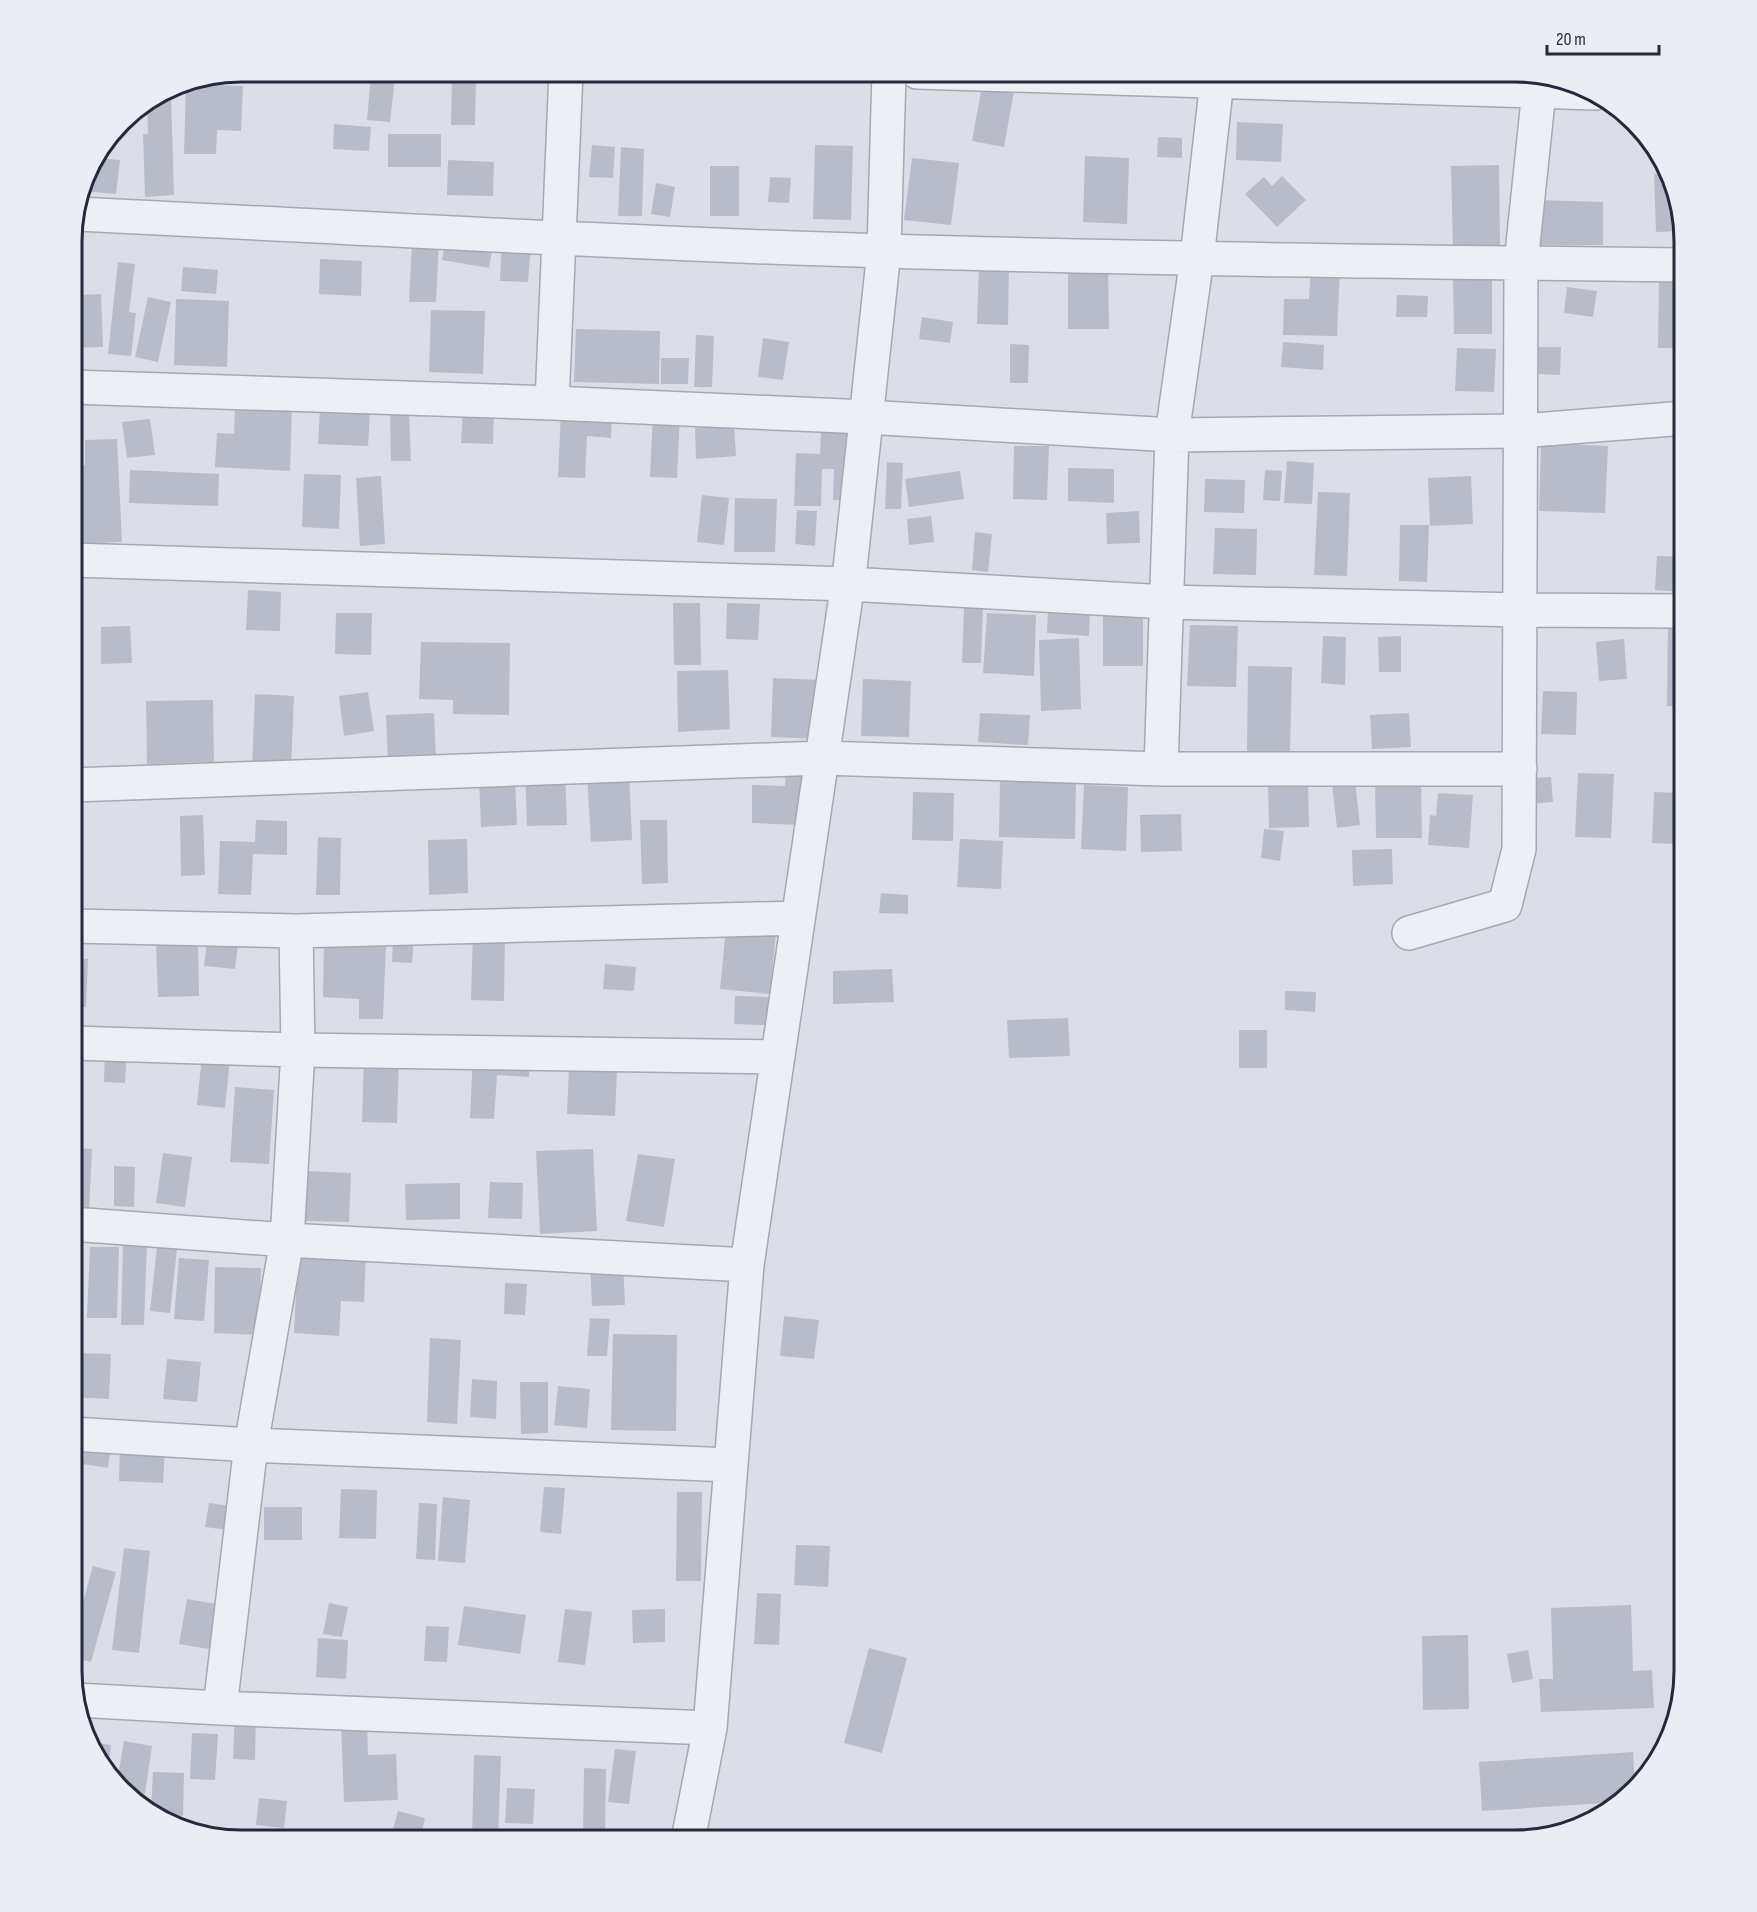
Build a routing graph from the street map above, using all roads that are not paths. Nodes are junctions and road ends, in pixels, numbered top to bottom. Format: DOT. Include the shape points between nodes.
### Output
graph roads {
  1 [pos="566,82"];
  2 [pos="889,83"];
  3 [pos="1217,83"];
  4 [pos="1493,83"];
  5 [pos="1531,84"];
  6 [pos="1540,85"];
  7 [pos="86,213"];
  8 [pos="558,238"];
  9 [pos="884,251"];
  10 [pos="1197,258"];
  11 [pos="1521,263"];
  12 [pos="1674,265"];
  13 [pos="83,387"];
  14 [pos="552,403"];
  15 [pos="866,417"];
  16 [pos="1674,419"];
  17 [pos="1520,431"];
  18 [pos="1173,435"];
  19 [pos="83,560"];
  20 [pos="848,584"];
  21 [pos="1167,602"];
  22 [pos="1520,610"];
  23 [pos="1674,611"];
  24 [pos="822,758"];
  25 [pos="1161,769"];
  26 [pos="1520,769"];
  27 [pos="83,785"];
  28 [pos="798,918"];
  29 [pos="83,926"];
  30 [pos="296,931"];
  31 [pos="1409,933"];
  32 [pos="82,1043"];
  33 [pos="298,1050"];
  34 [pos="778,1057"];
  35 [pos="82,1225"];
  36 [pos="287,1240"];
  37 [pos="747,1265"];
  38 [pos="82,1435"];
  39 [pos="251,1446"];
  40 [pos="731,1465"];
  41 [pos="86,1700"];
  42 [pos="220,1708"];
  43 [pos="710,1728"];
  44 [pos="690,1829"];
  1 -- 8 [label="street"];
  2 -- 9 [label="street"];
  3 -- 10 [label="street"];
  4 -- 5 [label="street"];
  6 -- 11 [label="street"];
  7 -- 8 [label="street"];
  8 -- 9 [label="street"];
  8 -- 14 [label="street"];
  9 -- 10 [label="street"];
  9 -- 15 [label="street"];
  10 -- 11 [label="street"];
  10 -- 18 [label="street"];
  11 -- 12 [label="street"];
  11 -- 17 [label="street"];
  13 -- 14 [label="street"];
  14 -- 15 [label="street"];
  15 -- 18 [label="street"];
  15 -- 20 [label="street"];
  16 -- 17 [label="street"];
  17 -- 18 [label="street"];
  17 -- 22 [label="street"];
  18 -- 21 [label="street"];
  19 -- 20 [label="street"];
  20 -- 21 [label="street"];
  20 -- 24 [label="street"];
  21 -- 22 [label="street"];
  21 -- 25 [label="street"];
  22 -- 23 [label="street"];
  22 -- 26 [label="street"];
  24 -- 25 [label="street"];
  24 -- 27 [label="street"];
  24 -- 28 [label="street"];
  25 -- 26 [label="street"];
  26 -- 31 [label="street" via="1519,849 1505,904"];
  28 -- 30 [label="street"];
  28 -- 34 [label="street"];
  29 -- 30 [label="street"];
  30 -- 33 [label="street"];
  32 -- 33 [label="street"];
  33 -- 34 [label="street"];
  33 -- 36 [label="street"];
  34 -- 37 [label="street"];
  35 -- 36 [label="street"];
  36 -- 37 [label="street"];
  36 -- 39 [label="street"];
  37 -- 40 [label="street"];
  38 -- 39 [label="street"];
  39 -- 40 [label="street"];
  39 -- 42 [label="street"];
  40 -- 43 [label="street"];
  41 -- 42 [label="street"];
  42 -- 43 [label="street"];
  43 -- 44 [label="street"];
}
